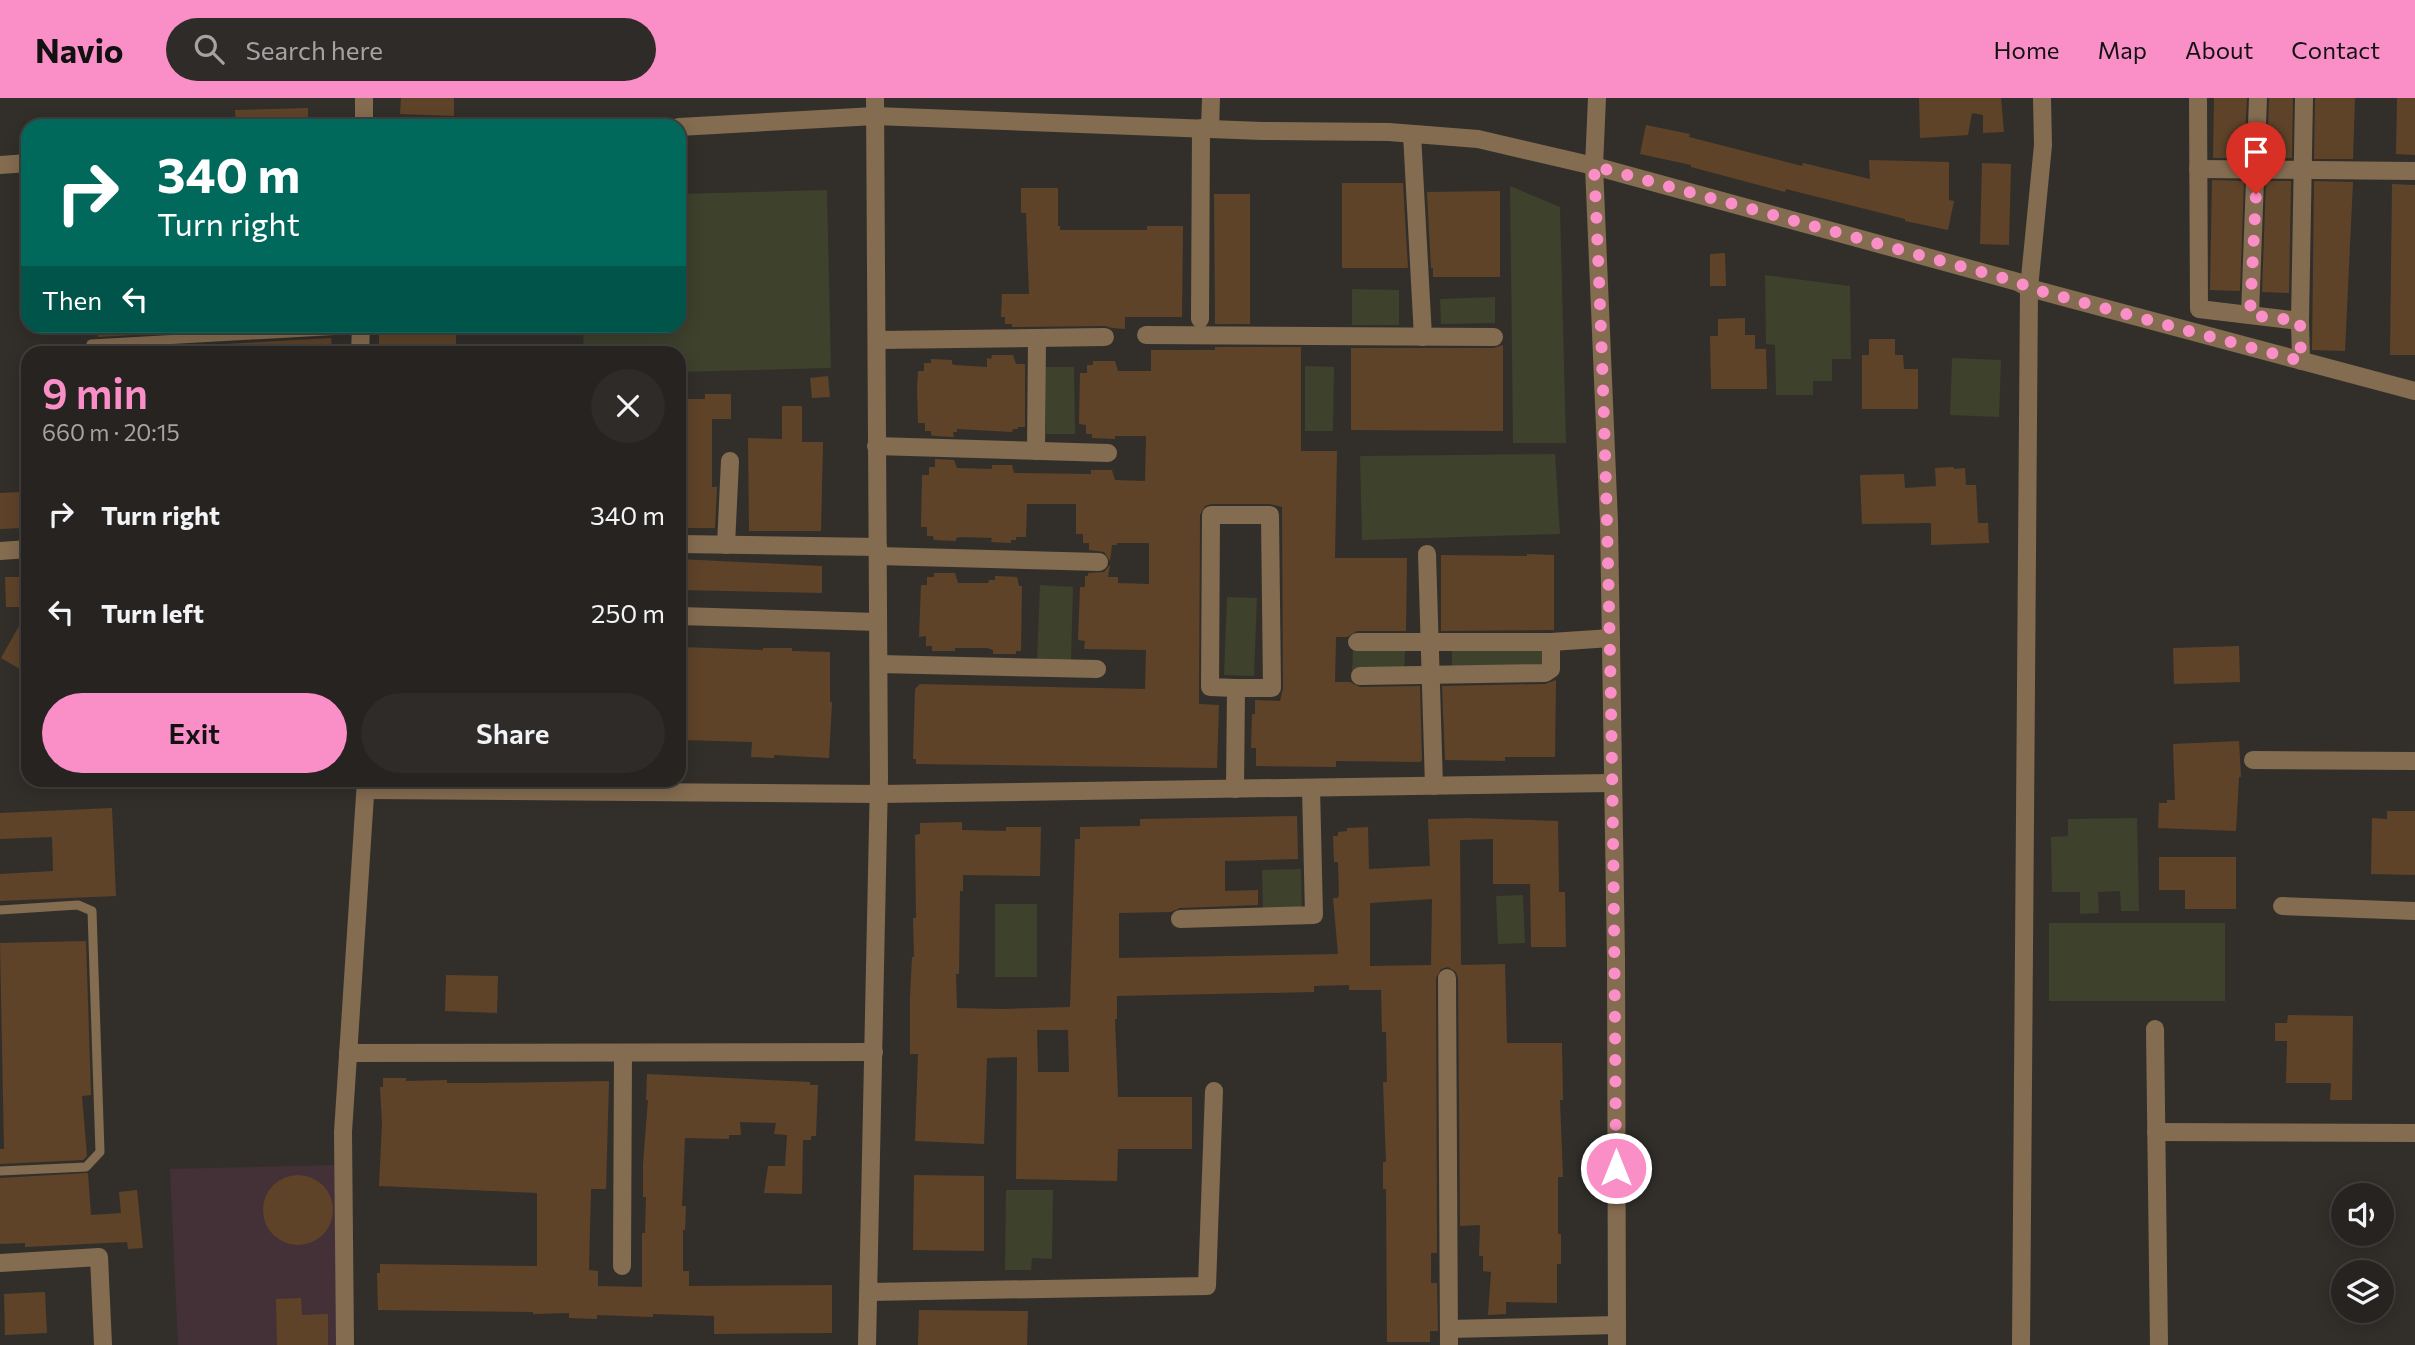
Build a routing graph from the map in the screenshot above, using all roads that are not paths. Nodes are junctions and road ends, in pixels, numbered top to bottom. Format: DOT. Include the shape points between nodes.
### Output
graph roads {
  1 [pos="364,98"];
  2 [pos="1212,98"];
  3 [pos="1597,98"];
  4 [pos="2042,98"];
  5 [pos="2198,98"];
  6 [pos="2258,98"];
  7 [pos="2304,98"];
  8 [pos="875,107"];
  9 [pos="363,119"];
  10 [pos="686,126"];
  11 [pos="1205,128"];
  12 [pos="1412,134"];
  13 [pos="21,164"];
  14 [pos="0,165"];
  15 [pos="1594,166"];
  16 [pos="2198,169"];
  17 [pos="2257,170"];
  18 [pos="2302,170"];
  19 [pos="2415,171"];
  20 [pos="2029,288"];
  21 [pos="2250,315"];
  22 [pos="1200,319"];
  23 [pos="2300,321"];
  24 [pos="266,333"];
  25 [pos="1146,335"];
  26 [pos="1105,337"];
  27 [pos="1423,337"];
  28 [pos="1494,337"];
  29 [pos="1037,338"];
  30 [pos="878,340"];
  31 [pos="91,344"];
  32 [pos="2301,361"];
  33 [pos="2415,391"];
  34 [pos="876,446"];
  35 [pos="1036,451"];
  36 [pos="1108,453"];
  37 [pos="730,461"];
  38 [pos="686,544"];
  39 [pos="726,545"];
  40 [pos="21,550"];
  41 [pos="0,551"];
  42 [pos="878,551"];
  43 [pos="1427,554"];
  44 [pos="1099,562"];
  45 [pos="686,616"];
  46 [pos="878,622"];
  47 [pos="1611,638"];
  48 [pos="1357,642"];
  49 [pos="1430,642"];
  50 [pos="1551,642"];
  51 [pos="879,664"];
  52 [pos="1097,669"];
  53 [pos="1431,674"];
  54 [pos="1360,676"];
  55 [pos="1236,688"];
  56 [pos="2253,760"];
  57 [pos="2415,761"];
  58 [pos="1613,783"];
  59 [pos="1434,786"];
  60 [pos="366,787"];
  61 [pos="480,787"];
  62 [pos="1311,788"];
  63 [pos="1235,789"];
  64 [pos="879,794"];
  65 [pos="2282,906"];
  66 [pos="0,909"];
  67 [pos="2415,911"];
  68 [pos="1180,919"];
  69 [pos="1447,978"];
  70 [pos="2155,1028"];
  71 [pos="874,1052"];
  72 [pos="348,1053"];
  73 [pos="623,1053"];
  74 [pos="1214,1091"];
  75 [pos="2156,1132"];
  76 [pos="2415,1133"];
  77 [pos="0,1171"];
  78 [pos="0,1262"];
  79 [pos="622,1266"];
  80 [pos="869,1292"];
  81 [pos="1617,1325"];
  82 [pos="1449,1337"];
  83 [pos="103,1345"];
  84 [pos="345,1345"];
  85 [pos="867,1345"];
  86 [pos="1617,1345"];
  87 [pos="2021,1345"];
  88 [pos="2159,1345"];
  1 -- 9 [label="street"];
  2 -- 11 [label="street"];
  3 -- 15 [label="street"];
  4 -- 20 [label="street" via="2043,145"];
  5 -- 16 [label="street"];
  6 -- 17 [label="street"];
  7 -- 18 [label="street"];
  8 -- 10 [label="street"];
  8 -- 11 [label="street"];
  8 -- 30 [label="street"];
  11 -- 12 [label="street"];
  11 -- 22 [label="street"];
  12 -- 15 [label="street" via="1478,139"];
  12 -- 27 [label="street"];
  13 -- 14 [label="street"];
  15 -- 20 [label="street"];
  15 -- 47 [label="street"];
  16 -- 17 [label="street"];
  16 -- 21 [label="street" via="2199,309"];
  17 -- 18 [label="street"];
  17 -- 21 [label="street"];
  18 -- 19 [label="street"];
  18 -- 23 [label="street"];
  20 -- 32 [label="street"];
  20 -- 87 [label="street"];
  21 -- 23 [label="street"];
  23 -- 32 [label="street"];
  24 -- 31 [label="lane"];
  25 -- 27 [label="street"];
  26 -- 29 [label="street"];
  27 -- 28 [label="street"];
  29 -- 30 [label="street"];
  29 -- 35 [label="street"];
  30 -- 34 [label="street"];
  32 -- 33 [label="street"];
  34 -- 35 [label="street"];
  34 -- 42 [label="street"];
  35 -- 36 [label="street"];
  37 -- 39 [label="street"];
  38 -- 39 [label="street"];
  39 -- 42 [label="street"];
  40 -- 41 [label="street"];
  42 -- 44 [label="street"];
  42 -- 46 [label="street"];
  43 -- 49 [label="street"];
  45 -- 46 [label="street"];
  46 -- 51 [label="street"];
  47 -- 50 [label="street"];
  47 -- 58 [label="street"];
  48 -- 49 [label="street"];
  49 -- 50 [label="street"];
  49 -- 53 [label="street"];
  50 -- 53 [label="street" via="1551,669 1545,673"];
  51 -- 52 [label="street"];
  51 -- 64 [label="street"];
  53 -- 54 [label="street"];
  53 -- 59 [label="street"];
  55 -- 55 [label="street" via="1210,687 1211,515 1270,514 1272,688"];
  55 -- 63 [label="street"];
  56 -- 57 [label="street"];
  58 -- 59 [label="street"];
  58 -- 81 [label="street"];
  59 -- 62 [label="street"];
  60 -- 72 [label="street"];
  61 -- 64 [label="street"];
  62 -- 63 [label="street"];
  62 -- 68 [label="street" via="1314,915"];
  63 -- 64 [label="street"];
  64 -- 71 [label="street"];
  65 -- 67 [label="street"];
  66 -- 77 [label="lane" via="78,905 92,911 100,1152 86,1167"];
  69 -- 82 [label="street"];
  70 -- 75 [label="street"];
  71 -- 73 [label="street"];
  71 -- 80 [label="street"];
  72 -- 73 [label="street"];
  72 -- 84 [label="street" via="343,1132"];
  73 -- 79 [label="street"];
  74 -- 80 [label="street" via="1206,1286"];
  75 -- 76 [label="street"];
  75 -- 88 [label="street"];
  78 -- 83 [label="street" via="99,1257"];
  80 -- 85 [label="street"];
  81 -- 82 [label="street"];
  81 -- 86 [label="street"];
}
